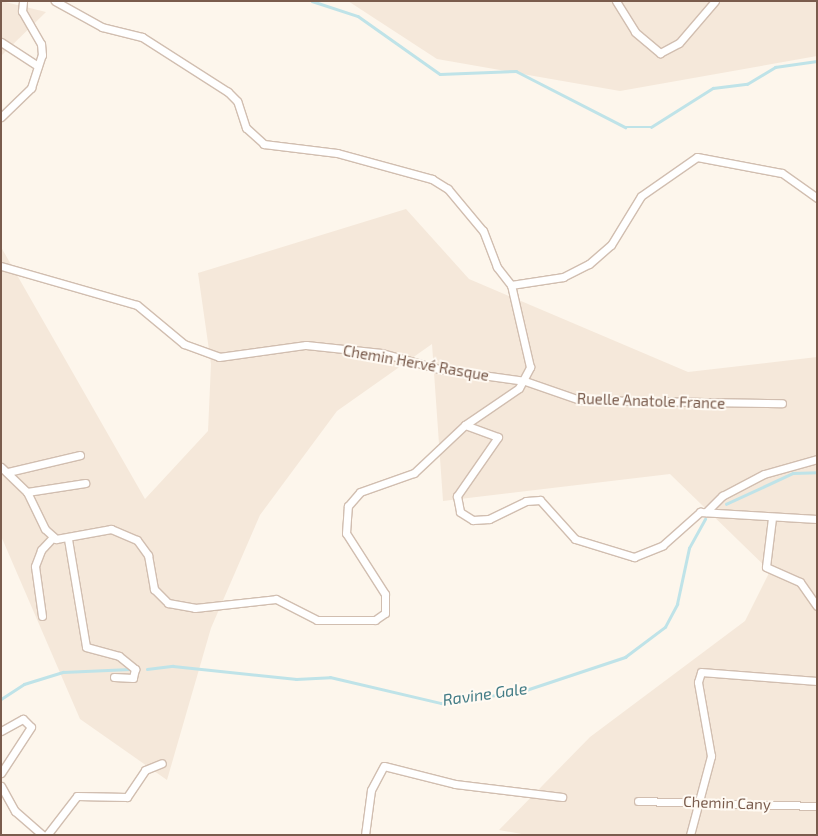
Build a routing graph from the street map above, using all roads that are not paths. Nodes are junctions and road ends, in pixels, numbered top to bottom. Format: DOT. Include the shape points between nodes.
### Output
graph roads {
  1 [pos="23,1"];
  2 [pos="55,1"];
  3 [pos="616,1"];
  4 [pos="715,1"];
  5 [pos="1,42"];
  6 [pos="38,66"];
  7 [pos="1,117"];
  8 [pos="817,198"];
  9 [pos="1,266"];
  10 [pos="511,285"];
  11 [pos="524,381"];
  12 [pos="782,403"];
  13 [pos="465,425"];
  14 [pos="80,455"];
  15 [pos="817,459"];
  16 [pos="1,468"];
  17 [pos="8,472"];
  18 [pos="84,483"];
  19 [pos="27,492"];
  20 [pos="706,512"];
  21 [pos="772,518"];
  22 [pos="817,519"];
  23 [pos="53,538"];
  24 [pos="68,539"];
  25 [pos="817,606"];
  26 [pos="42,616"];
  27 [pos="114,677"];
  28 [pos="817,681"];
  29 [pos="1,731"];
  30 [pos="162,763"];
  31 [pos="1,773"];
  32 [pos="1,786"];
  33 [pos="562,796"];
  34 [pos="638,800"];
  35 [pos="699,801"];
  36 [pos="817,806"];
  37 [pos="43,835"];
  38 [pos="47,835"];
  39 [pos="365,835"];
  40 [pos="690,835"];
  1 -- 6 [label="street" via="22,10 42,48"];
  2 -- 10 [label="street" via="102,27 142,37 228,92 238,101 246,128 264,144 337,153 441,184 476,221 497,267"];
  3 -- 4 [label="street" via="634,32 660,53 679,43"];
  5 -- 6 [label="street"];
  6 -- 7 [label="street" via="31,88"];
  8 -- 10 [label="street" via="782,173 697,157 641,196 611,246 589,264 563,277"];
  9 -- 11 [label="street, Chemin Hervé Rasque" via="137,305 184,344 210,356 234,357 268,347 306,345 382,353 439,370"];
  10 -- 11 [label="street" via="529,351"];
  11 -- 12 [label="street, Ruelle Anatole France" via="560,396 602,402"];
  11 -- 13 [label="street"];
  13 -- 20 [label="street" via="498,437 457,496 460,512 473,520 489,519 526,501 540,500 575,539 634,557 653,551 695,514"];
  13 -- 24 [label="street" via="414,473 360,492 348,506 346,533 385,594 386,608 378,619 317,620 276,599 179,607 156,594 148,555 130,534 111,528"];
  14 -- 17 [label="street"];
  15 -- 20 [label="street" via="764,474 722,496"];
  16 -- 17 [label="street"];
  17 -- 19 [label="street"];
  18 -- 19 [label="street"];
  19 -- 23 [label="street"];
  20 -- 21 [label="street"];
  21 -- 22 [label="street"];
  21 -- 25 [label="street" via="766,567 800,582"];
  23 -- 24 [label="street"];
  23 -- 26 [label="street" via="40,550 35,566"];
  24 -- 27 [label="street" via="86,647 118,656 136,669 133,678"];
  28 -- 35 [label="street" via="701,672 698,682 711,756"];
  29 -- 31 [label="street" via="23,719 31,727"];
  30 -- 38 [label="street" via="145,770 127,797 77,796"];
  32 -- 37 [label="street" via="15,811"];
  33 -- 39 [label="street" via="455,784 384,766 371,790"];
  34 -- 35 [label="street, Chemin Cany"];
  35 -- 36 [label="street, Chemin Cany"];
  35 -- 40 [label="street"];
}
